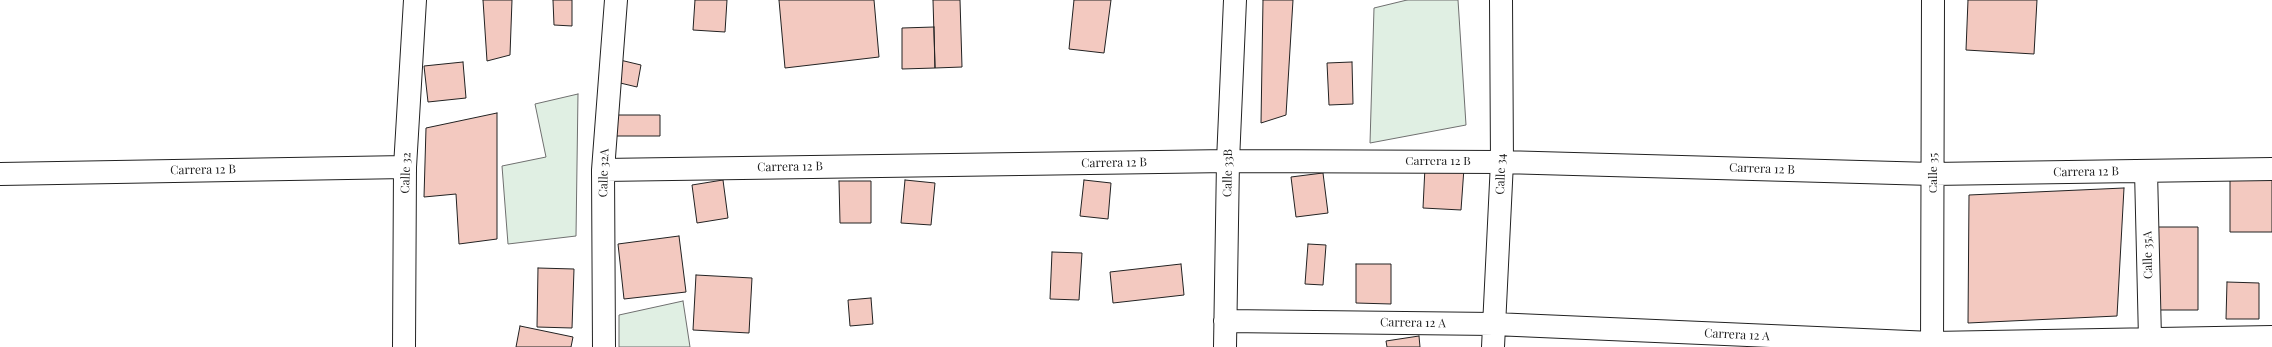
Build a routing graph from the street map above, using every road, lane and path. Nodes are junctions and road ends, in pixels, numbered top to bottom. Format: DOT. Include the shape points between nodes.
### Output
graph roads {
  1 [pos="415,0"];
  2 [pos="616,0"];
  3 [pos="1235,0"];
  4 [pos="1501,0"];
  5 [pos="1933,0"];
  6 [pos="1228,161"];
  7 [pos="1502,162"];
  8 [pos="405,167"];
  9 [pos="2272,169"];
  10 [pos="603,170"];
  11 [pos="2146,171"];
  12 [pos="0,174"];
  13 [pos="1932,174"];
  14 [pos="1226,321"];
  15 [pos="1494,324"];
  16 [pos="2272,337"];
  17 [pos="2150,339"];
  18 [pos="1932,345"];
  19 [pos="404,347"];
  20 [pos="604,347"];
  21 [pos="1226,347"];
  22 [pos="1494,347"];
  1 -- 8 [label="street, Calle 32"];
  2 -- 10 [label="street, Calle 32A"];
  3 -- 6 [label="street, Calle 33B"];
  4 -- 7 [label="street, Calle 34"];
  5 -- 13 [label="street, Calle 35"];
  6 -- 7 [label="street, Carrera 12 B"];
  6 -- 10 [label="street, Carrera 12 B"];
  6 -- 14 [label="street, Calle 33B"];
  7 -- 13 [label="street, Carrera 12 B"];
  7 -- 15 [label="street, Calle 34"];
  8 -- 12 [label="street, Carrera 12 B"];
  8 -- 19 [label="street, Calle 32"];
  9 -- 11 [label="street, Carrera 12 B"];
  10 -- 20 [label="street, Calle 32A"];
  11 -- 13 [label="street, Carrera 12 B"];
  11 -- 17 [label="street, Calle 35A"];
  13 -- 18 [label="street, Calle 35"];
  14 -- 15 [label="street, Carrera 12 A"];
  14 -- 21 [label="street, Calle 33B"];
  15 -- 18 [label="street, Carrera 12 A"];
  15 -- 22 [label="street, Calle 34"];
  16 -- 17 [label="street, Carrera 12 A"];
  17 -- 18 [label="street, Carrera 12 A"];
}
